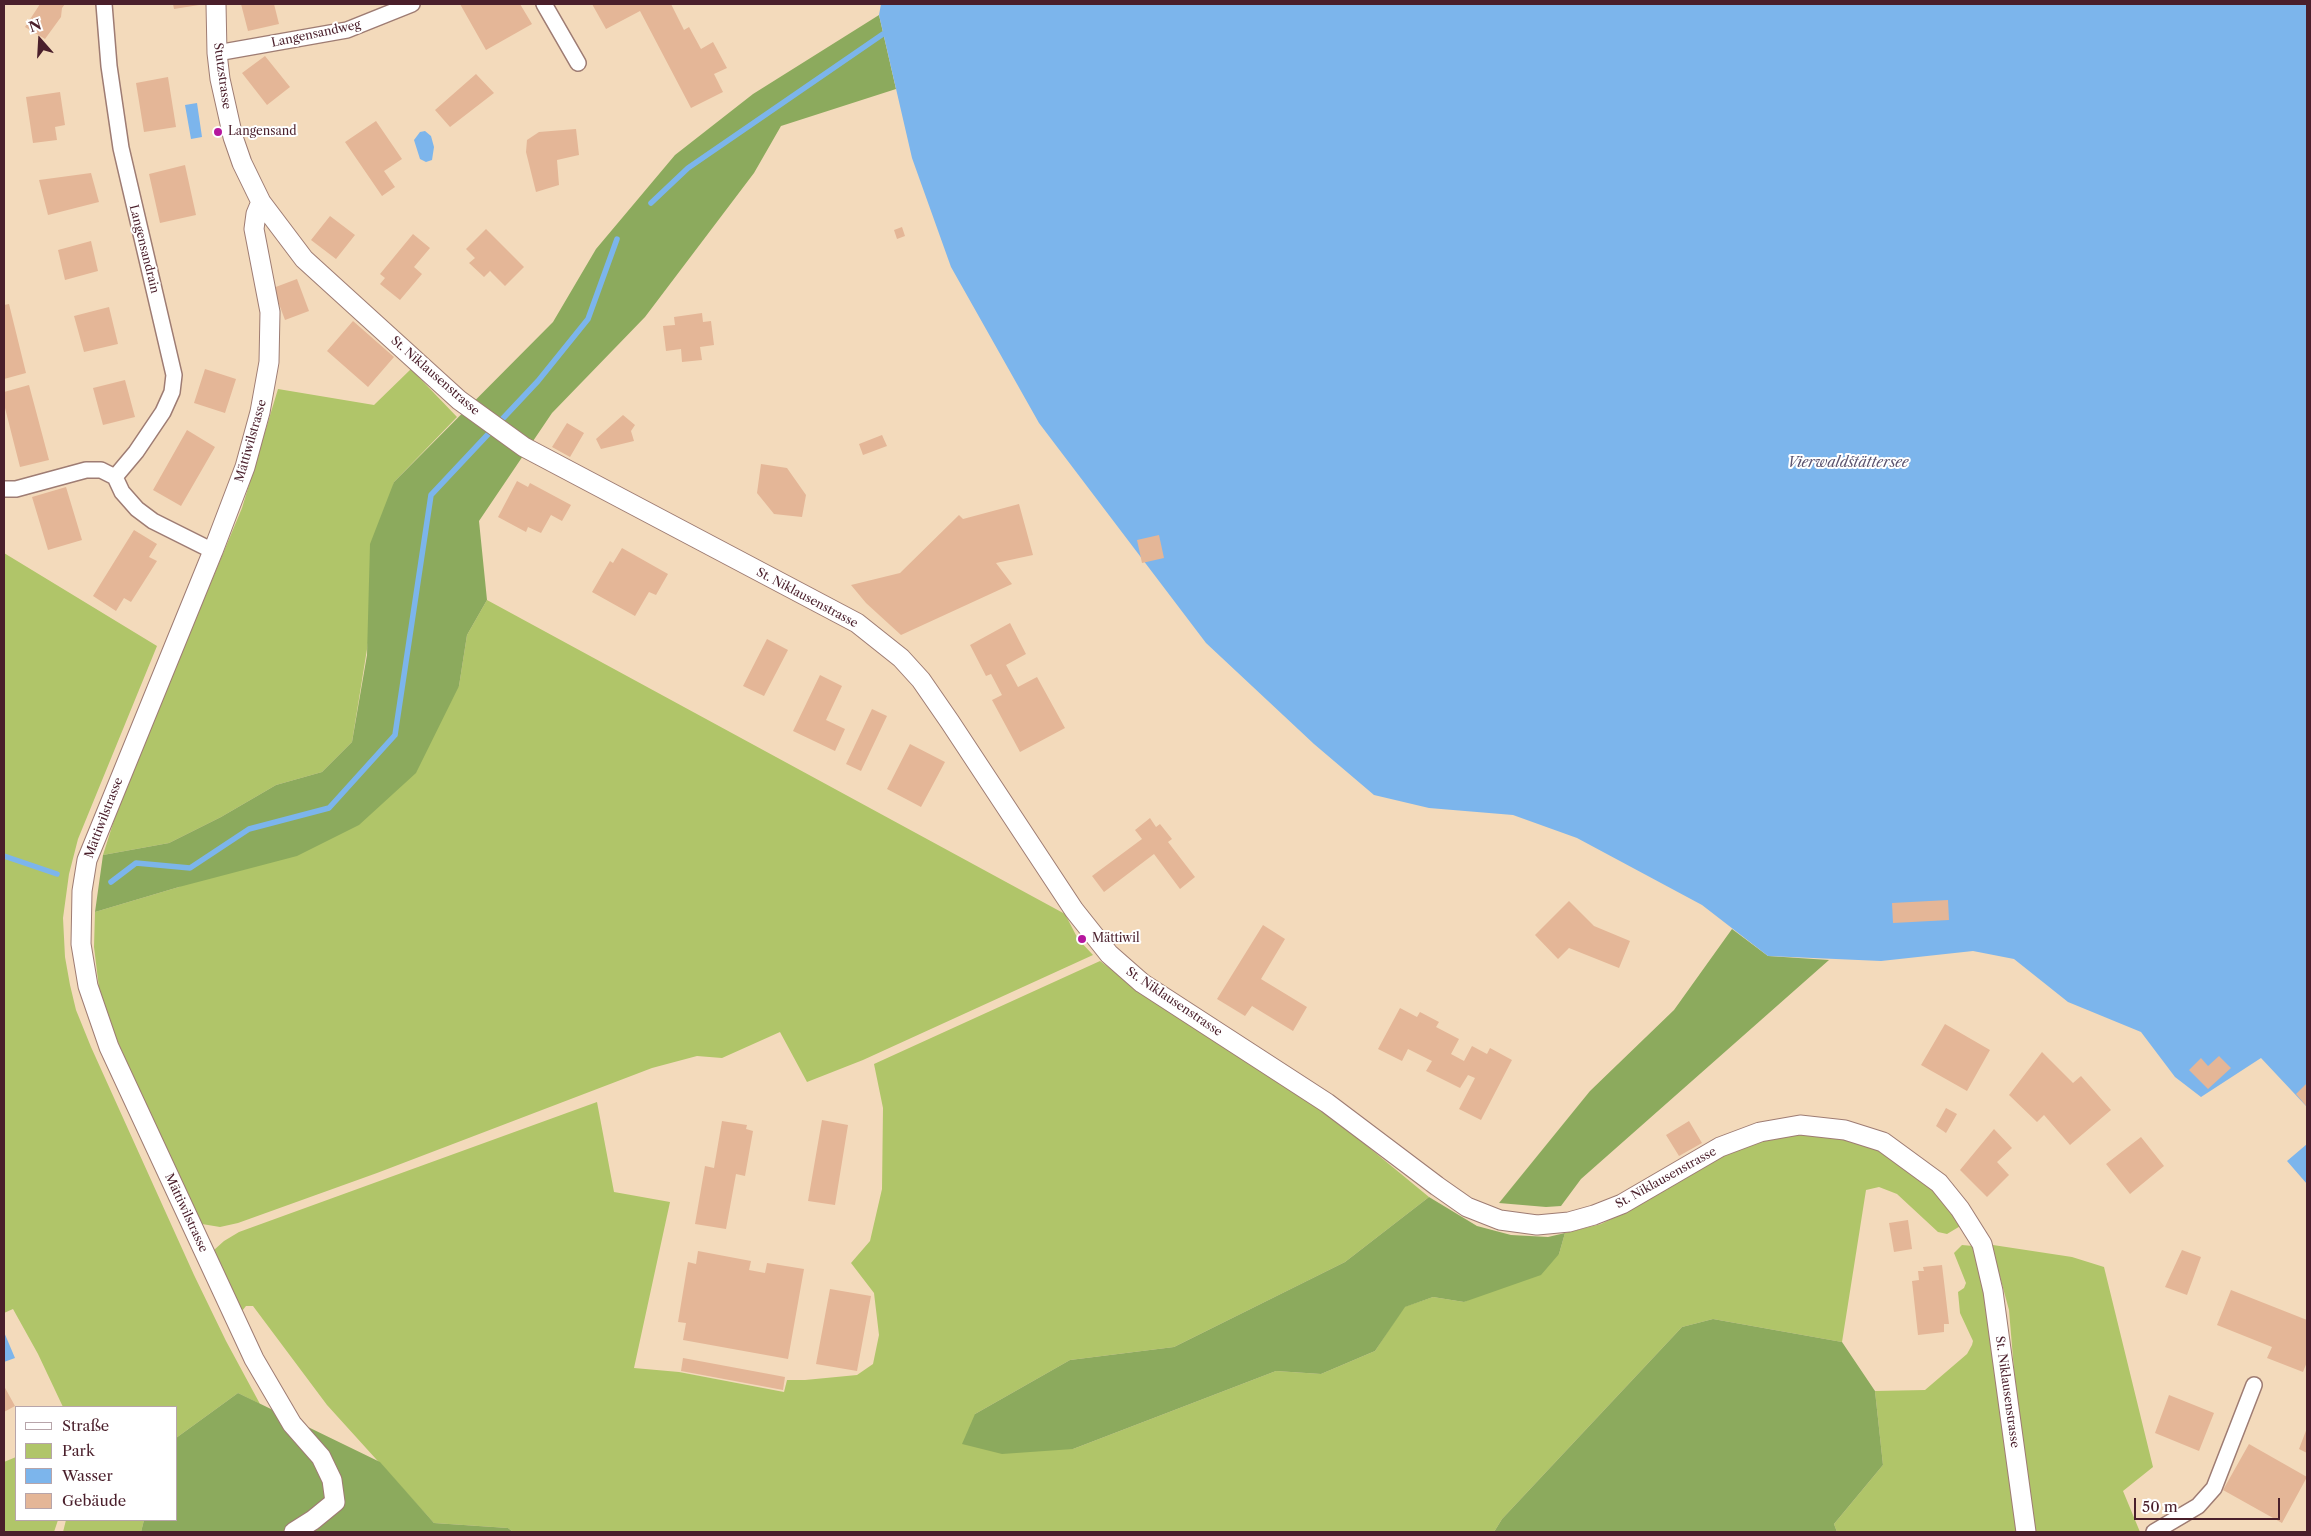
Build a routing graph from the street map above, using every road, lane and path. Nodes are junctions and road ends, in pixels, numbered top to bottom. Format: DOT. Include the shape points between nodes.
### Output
graph roads {
  1 [pos="104,4"];
  2 [pos="216,4"];
  3 [pos="412,4"];
  4 [pos="544,4"];
  5 [pos="217,53"];
  6 [pos="578,63"];
  7 [pos="262,202"];
  8 [pos="115,477"];
  9 [pos="4,489"];
  10 [pos="213,551"];
  11 [pos="2254,1385"];
  12 [pos="294,1532"];
  13 [pos="2026,1532"];
  14 [pos="2154,1532"];
  1 -- 8 [label="street, Langensandrain" via="121,148 174,374 172,392 163,412"];
  2 -- 5 [label="street, Stutzstrasse"];
  3 -- 5 [label="street, Langensandweg" via="348,30"];
  4 -- 6 [label="street"];
  5 -- 7 [label="street, Stutzstrasse" via="234,137 242,163"];
  7 -- 10 [label="street, Mättiwilstrasse" via="254,229 270,312 268,368 245,467"];
  7 -- 13 [label="street, St. Niklausenstrasse" via="304,259 459,400 524,447 857,623 896,654 921,680 1074,910 1109,954 1142,983 1327,1103 1468,1207 1500,1220 1537,1225 1568,1222 1622,1204 1720,1147 1760,1132 1800,1125 1845,1130 1883,1142 1910,1160 1939,1183 1982,1244 1993,1291"];
  8 -- 9 [label="street" via="101,470 86,470 29,486"];
  8 -- 10 [label="street" via="122,492 137,509 153,521"];
  10 -- 12 [label="street, Mättiwilstrasse" via="87,860 82,891 81,944 88,986 109,1047 254,1359 292,1424 321,1457 332,1480 335,1502"];
  11 -- 14 [label="street" via="2214,1488 2198,1506"];
}
